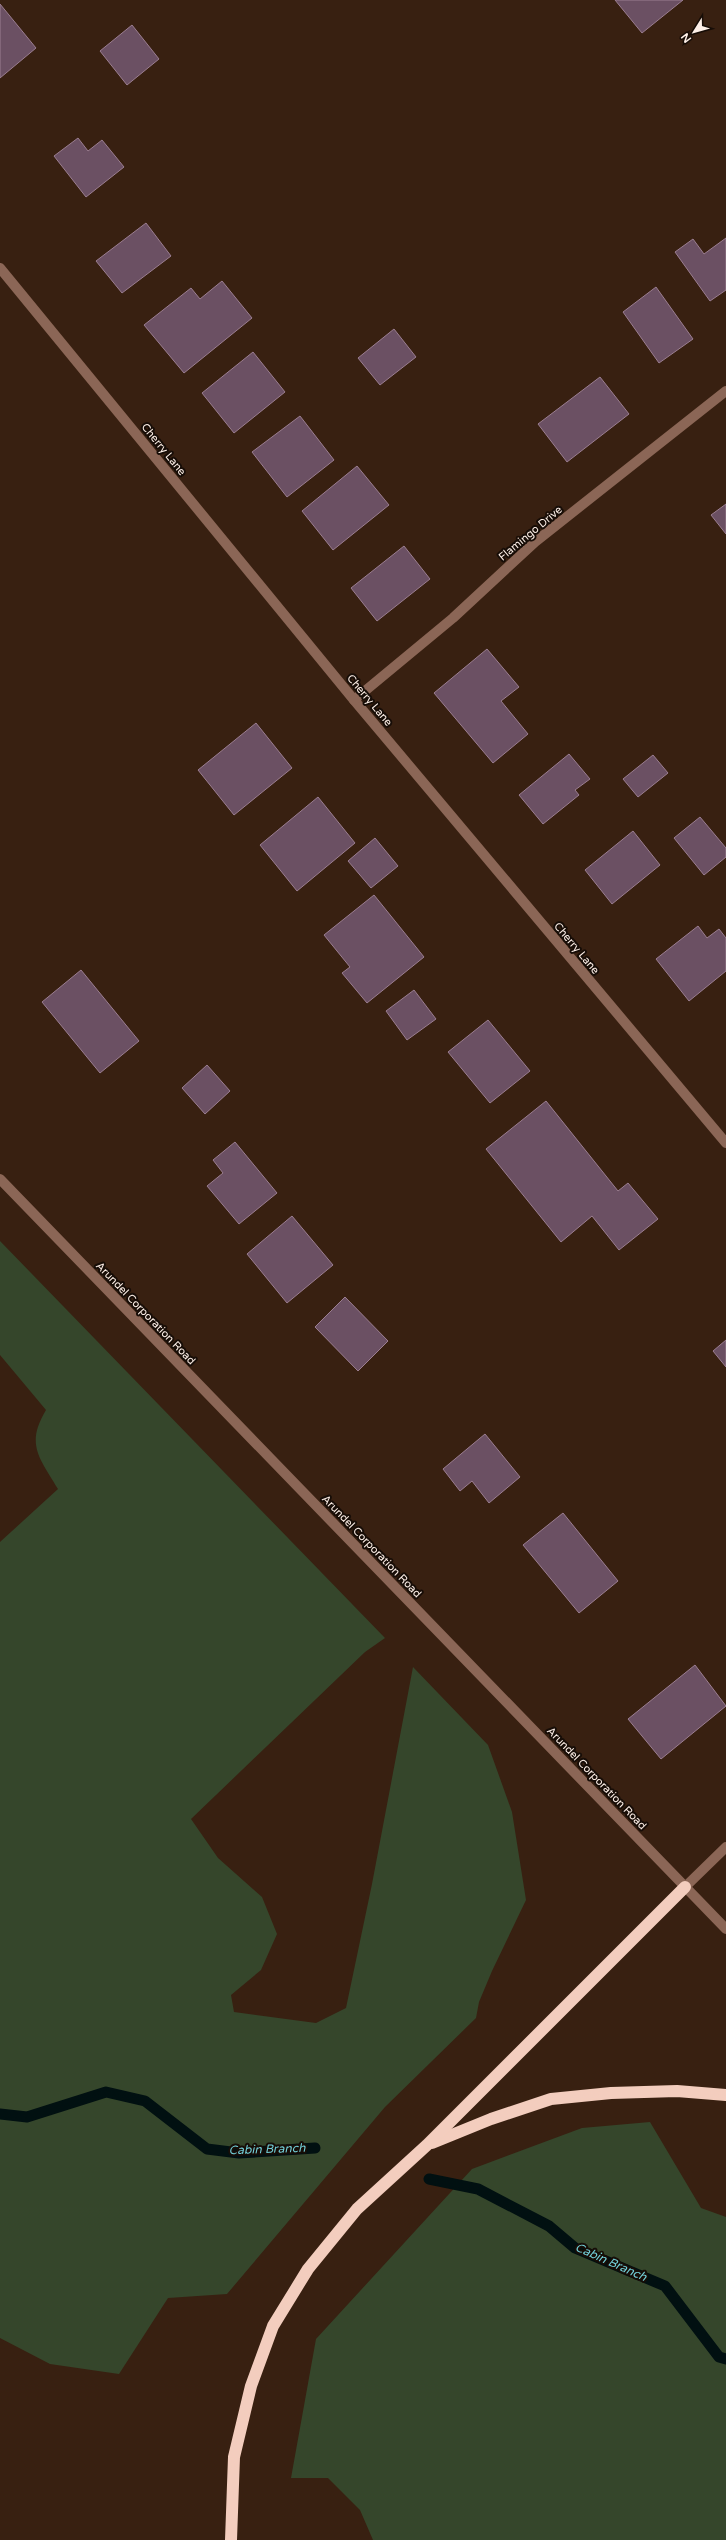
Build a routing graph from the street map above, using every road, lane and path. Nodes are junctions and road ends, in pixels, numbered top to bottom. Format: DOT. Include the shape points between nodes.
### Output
graph roads {
  1 [pos="0,268"];
  2 [pos="726,391"];
  3 [pos="354,700"];
  4 [pos="726,1143"];
  5 [pos="0,1179"];
  6 [pos="726,1847"];
  7 [pos="685,1887"];
  8 [pos="726,1929"];
  9 [pos="726,2095"];
  10 [pos="427,2145"];
  11 [pos="231,2540"];
  1 -- 3 [label="street, Cherry Lane"];
  2 -- 3 [label="street, Flamingo Drive" via="535,542 453,618"];
  3 -- 4 [label="street, Cherry Lane"];
  5 -- 7 [label="street, Arundel Corporation Road"];
  6 -- 7 [label="street"];
  7 -- 8 [label="street, Arundel Corporation Road"];
  7 -- 10 [label="highway"];
  9 -- 10 [label="highway" via="677,2091 611,2093 551,2099 490,2119"];
  10 -- 11 [label="highway" via="357,2209 308,2269 274,2326 251,2386 234,2457"];
}
